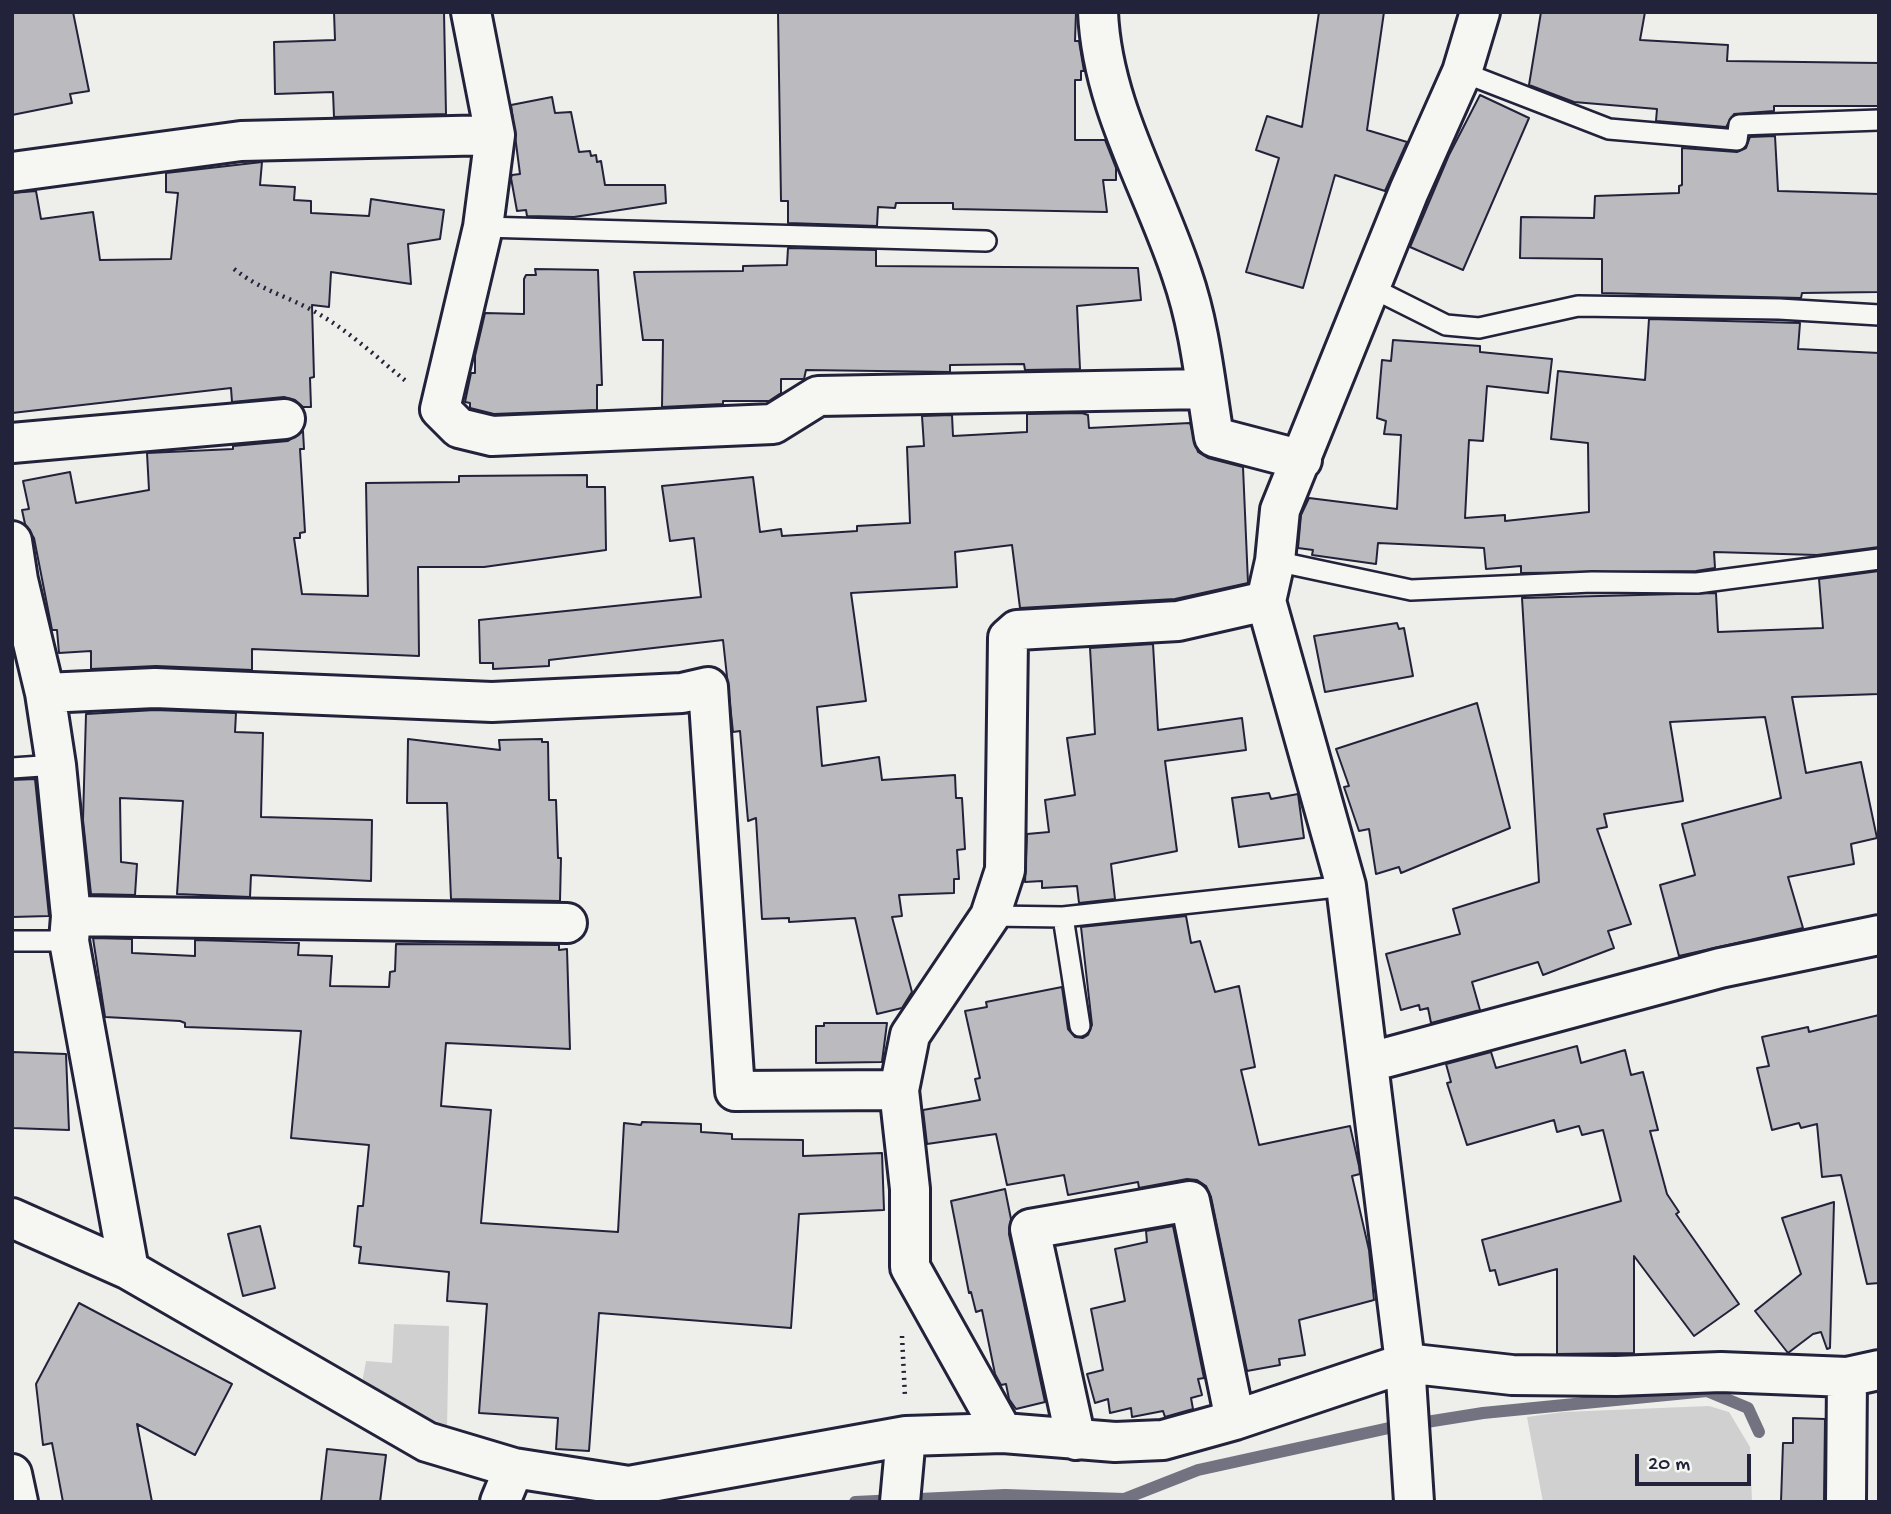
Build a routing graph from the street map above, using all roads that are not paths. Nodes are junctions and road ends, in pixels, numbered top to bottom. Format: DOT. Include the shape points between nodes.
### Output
graph roads {
  1 [pos="471,12"];
  2 [pos="1097,12"];
  3 [pos="1480,12"];
  4 [pos="1462,72"];
  5 [pos="1879,120"];
  6 [pos="495,135"];
  7 [pos="12,172"];
  8 [pos="483,227"];
  9 [pos="986,241"];
  10 [pos="1372,288"];
  11 [pos="1879,316"];
  12 [pos="1206,389"];
  13 [pos="285,419"];
  14 [pos="12,443"];
  15 [pos="1301,460"];
  16 [pos="12,541"];
  17 [pos="1879,559"];
  18 [pos="1275,561"];
  19 [pos="1266,601"];
  20 [pos="45,693"];
  21 [pos="56,765"];
  22 [pos="12,768"];
  23 [pos="1346,886"];
  24 [pos="990,916"];
  25 [pos="1063,917"];
  26 [pos="567,923"];
  27 [pos="70,928"];
  28 [pos="1879,935"];
  29 [pos="12,941"];
  30 [pos="1080,1026"];
  31 [pos="1370,1062"];
  32 [pos="899,1090"];
  33 [pos="12,1218"];
  34 [pos="129,1270"];
  35 [pos="1405,1363"];
  36 [pos="1863,1373"];
  37 [pos="1235,1420"];
  38 [pos="1003,1433"];
  39 [pos="906,1436"];
  40 [pos="1076,1440"];
  41 [pos="12,1474"];
  42 [pos="507,1485"];
  43 [pos="18,1502"];
  44 [pos="900,1502"];
  45 [pos="1415,1502"];
  46 [pos="1846,1502"];
  1 -- 6 [label="street"];
  2 -- 12 [label="street" via="1099,49 1113,100 1182,274 1198,329"];
  3 -- 4 [label="street"];
  4 -- 5 [label="lane" via="1609,129 1737,140 1739,125"];
  4 -- 10 [label="street"];
  6 -- 7 [label="street" via="241,141"];
  6 -- 8 [label="street"];
  8 -- 9 [label="lane"];
  8 -- 12 [label="street" via="440,409 459,428 492,436 773,424 818,396"];
  10 -- 11 [label="lane" via="1446,325 1479,328 1578,306 1779,309"];
  10 -- 15 [label="street"];
  12 -- 15 [label="street" via="1214,436"];
  13 -- 14 [label="street"];
  15 -- 18 [label="street" via="1280,510"];
  16 -- 20 [label="street"];
  17 -- 18 [label="lane" via="1698,583 1592,582 1411,590"];
  18 -- 19 [label="street"];
  19 -- 23 [label="street"];
  19 -- 24 [label="street" via="1178,621 1017,630 1008,638 1004,870"];
  20 -- 21 [label="street"];
  20 -- 32 [label="street" via="155,688 492,702 682,693 708,687 735,1091"];
  21 -- 22 [label="lane"];
  21 -- 27 [label="street"];
  23 -- 25 [label="lane"];
  23 -- 31 [label="street"];
  24 -- 25 [label="lane"];
  24 -- 32 [label="street" via="909,1035"];
  25 -- 30 [label="lane"];
  26 -- 27 [label="street"];
  27 -- 29 [label="lane"];
  27 -- 34 [label="street"];
  28 -- 31 [label="street" via="1720,968"];
  31 -- 35 [label="street"];
  32 -- 38 [label="street" via="910,1189 910,1267"];
  33 -- 34 [label="street"];
  34 -- 42 [label="street"];
  35 -- 36 [label="street" via="1512,1375"];
  35 -- 37 [label="street"];
  35 -- 45 [label="street"];
  36 -- 46 [label="street"];
  37 -- 40 [label="street" via="1163,1440"];
  37 -- 40 [label="street" via="1190,1201 1030,1229"];
  38 -- 39 [label="street"];
  38 -- 40 [label="street"];
  39 -- 42 [label="street" via="629,1486"];
  39 -- 44 [label="street"];
  41 -- 43 [label="street"];
}
